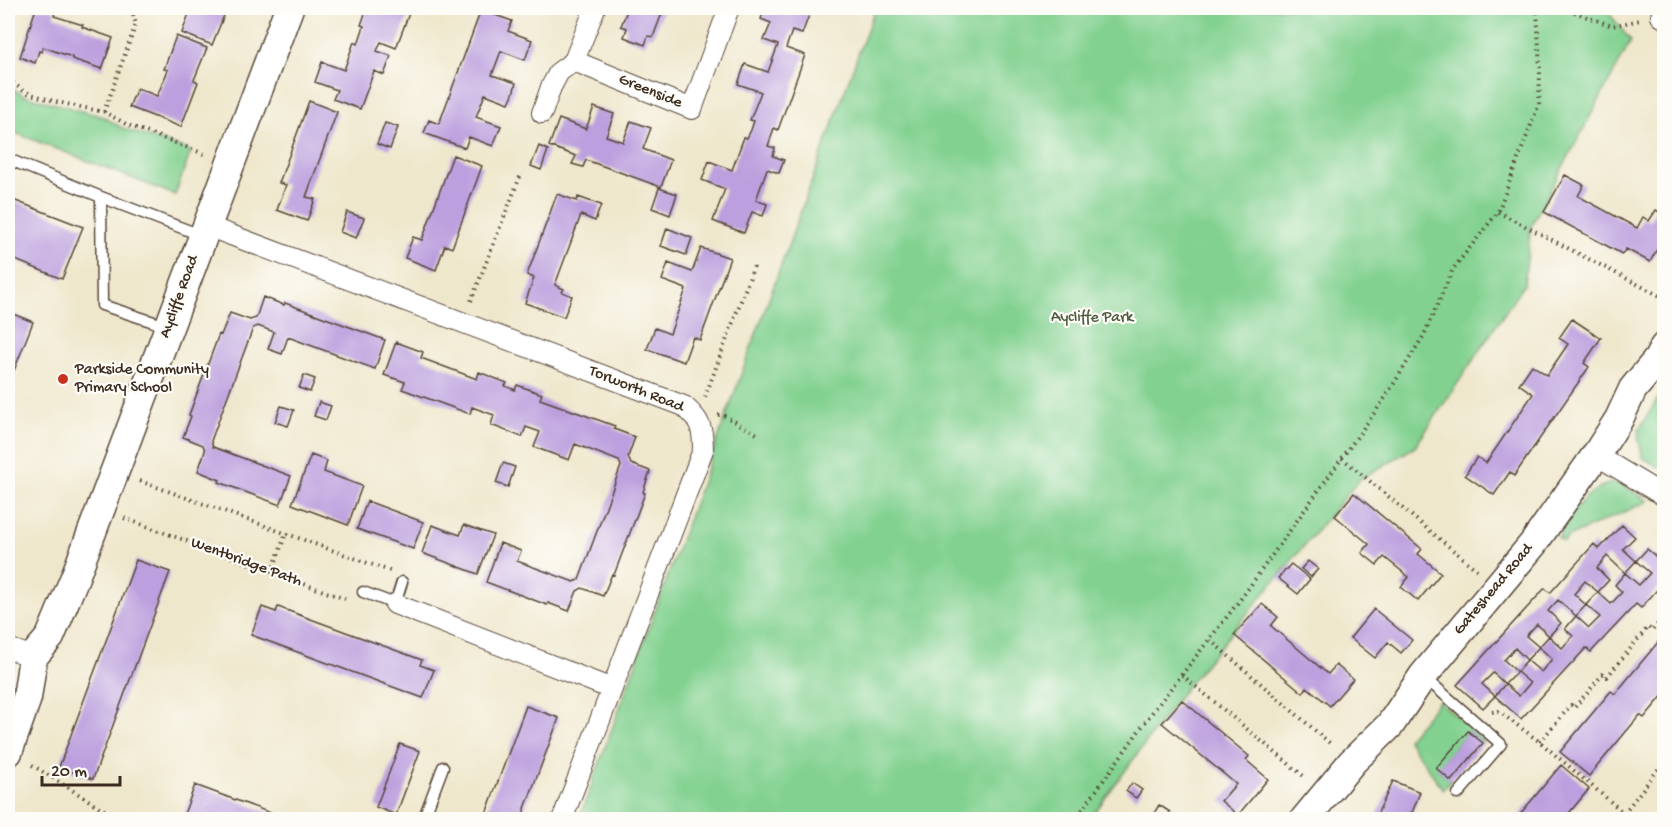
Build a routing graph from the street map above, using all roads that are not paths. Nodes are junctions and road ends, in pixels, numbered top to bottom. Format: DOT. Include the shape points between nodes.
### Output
graph roads {
  1 [pos="289,8"];
  2 [pos="595,8"];
  3 [pos="729,8"];
  4 [pos="574,61"];
  5 [pos="542,113"];
  6 [pos="8,159"];
  7 [pos="101,197"];
  8 [pos="205,231"];
  9 [pos="169,327"];
  10 [pos="1665,347"];
  11 [pos="1596,455"];
  12 [pos="1665,496"];
  13 [pos="402,582"];
  14 [pos="363,592"];
  15 [pos="395,604"];
  16 [pos="20,652"];
  17 [pos="1423,676"];
  18 [pos="612,689"];
  19 [pos="8,751"];
  20 [pos="443,768"];
  21 [pos="1458,794"];
  22 [pos="423,819"];
  23 [pos="562,819"];
  24 [pos="1304,819"];
  1 -- 8 [label="street, Aycliffe Road"];
  2 -- 4 [label="street"];
  3 -- 4 [label="street, Greenside" via="692,109"];
  4 -- 5 [label="street" via="560,72"];
  6 -- 7 [label="lane"];
  7 -- 8 [label="lane"];
  7 -- 9 [label="lane" via="102,305"];
  8 -- 9 [label="street, Aycliffe Road"];
  8 -- 18 [label="street, Torworth Road" via="684,406 697,407 703,450"];
  9 -- 16 [label="street, Aycliffe Road" via="50,637"];
  10 -- 11 [label="street, Gateshead Road" via="1633,390 1620,419"];
  11 -- 12 [label="street"];
  11 -- 17 [label="street, Gateshead Road" via="1498,588"];
  13 -- 15 [label="lane"];
  14 -- 15 [label="lane"];
  15 -- 18 [label="street"];
  16 -- 19 [label="street, Aycliffe Road" via="27,698"];
  17 -- 21 [label="lane" via="1502,744"];
  17 -- 24 [label="street, Gateshead Road" via="1390,725 1352,762"];
  18 -- 23 [label="street, Torworth Road"];
  20 -- 22 [label="lane"];
}
